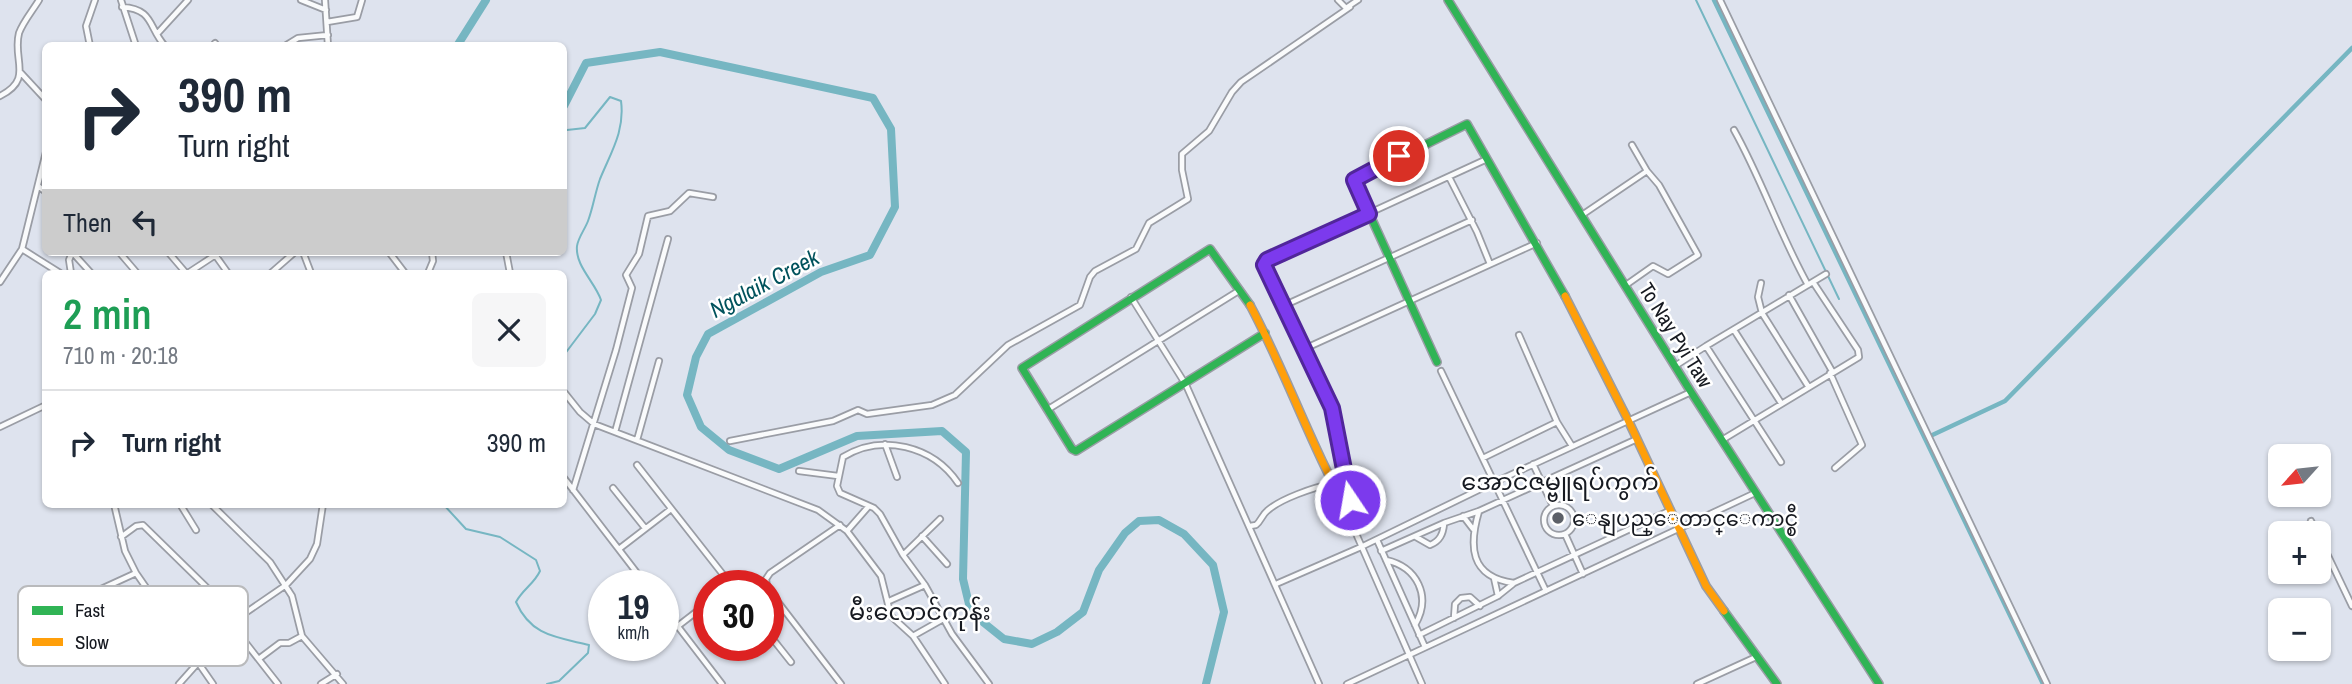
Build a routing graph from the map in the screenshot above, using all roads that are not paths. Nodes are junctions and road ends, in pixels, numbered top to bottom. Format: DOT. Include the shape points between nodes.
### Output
graph roads {
  1 [pos="39,0"];
  2 [pos="95,0"];
  3 [pos="121,0"];
  4 [pos="188,0"];
  5 [pos="301,0"];
  6 [pos="325,0"];
  7 [pos="362,0"];
  8 [pos="1338,0"];
  9 [pos="1358,0"];
  10 [pos="1448,0"];
  11 [pos="1720,0"];
  12 [pos="1350,6"];
  13 [pos="122,7"];
  14 [pos="326,10"];
  15 [pos="327,22"];
  16 [pos="157,34"];
  17 [pos="328,35"];
  18 [pos="89,42"];
  19 [pos="134,42"];
  20 [pos="162,42"];
  21 [pos="292,42"];
  22 [pos="328,42"];
  23 [pos="21,73"];
  24 [pos="0,96"];
  25 [pos="42,96"];
  26 [pos="1734,130"];
  27 [pos="1632,145"];
  28 [pos="1488,159"];
  29 [pos="42,169"];
  30 [pos="1647,171"];
  31 [pos="1449,177"];
  32 [pos="38,186"];
  33 [pos="42,188"];
  34 [pos="713,197"];
  35 [pos="1369,214"];
  36 [pos="1582,216"];
  37 [pos="1472,220"];
  38 [pos="668,239"];
  39 [pos="1537,243"];
  40 [pos="22,249"];
  41 [pos="76,256"];
  42 [pos="122,256"];
  43 [pos="172,256"];
  44 [pos="212,256"];
  45 [pos="289,256"];
  46 [pos="392,256"];
  47 [pos="1390,258"];
  48 [pos="1490,264"];
  49 [pos="55,270"];
  50 [pos="88,270"];
  51 [pos="134,270"];
  52 [pos="184,270"];
  53 [pos="191,270"];
  54 [pos="274,270"];
  55 [pos="403,270"];
  56 [pos="1826,274"];
  57 [pos="0,282"];
  58 [pos="1761,283"];
  59 [pos="1810,284"];
  60 [pos="1625,286"];
  61 [pos="1240,289"];
  62 [pos="1789,295"];
  63 [pos="1131,297"];
  64 [pos="1409,300"];
  65 [pos="1283,306"];
  66 [pos="1762,313"];
  67 [pos="1734,330"];
  68 [pos="1265,333"];
  69 [pos="1519,335"];
  70 [pos="1159,340"];
  71 [pos="1706,346"];
  72 [pos="1304,349"];
  73 [pos="659,361"];
  74 [pos="1437,362"];
  75 [pos="1675,366"];
  76 [pos="1441,371"];
  77 [pos="1831,372"];
  78 [pos="1186,385"];
  79 [pos="1808,386"];
  80 [pos="1691,392"];
  81 [pos="567,396"];
  82 [pos="1781,403"];
  83 [pos="42,407"];
  84 [pos="1047,410"];
  85 [pos="1753,419"];
  86 [pos="1628,420"];
  87 [pos="1557,422"];
  88 [pos="594,424"];
  89 [pos="0,427"];
  90 [pos="615,432"];
  91 [pos="1637,439"];
  92 [pos="637,440"];
  93 [pos="1722,440"];
  94 [pos="730,442"];
  95 [pos="885,444"];
  96 [pos="1572,446"];
  97 [pos="1483,458"];
  98 [pos="1781,462"];
  99 [pos="1533,464"];
  100 [pos="637,465"];
  101 [pos="1835,468"];
  102 [pos="799,471"];
  103 [pos="838,476"];
  104 [pos="897,478"];
  105 [pos="567,482"];
  106 [pos="1494,482"];
  107 [pos="958,483"];
  108 [pos="1332,484"];
  109 [pos="1543,484"];
  110 [pos="613,488"];
  111 [pos="573,490"];
  112 [pos="1755,493"];
  113 [pos="1504,501"];
  114 [pos="1553,506"];
  115 [pos="868,507"];
  116 [pos="115,508"];
  117 [pos="182,508"];
  118 [pos="215,508"];
  119 [pos="322,508"];
  120 [pos="671,509"];
  121 [pos="1671,510"];
  122 [pos="1479,511"];
  123 [pos="1463,516"];
  124 [pos="1352,518"];
  125 [pos="940,519"];
  126 [pos="1444,523"];
  127 [pos="840,525"];
  128 [pos="1250,526"];
  129 [pos="645,528"];
  130 [pos="1680,528"];
  131 [pos="196,530"];
  132 [pos="848,530"];
  133 [pos="1474,530"];
  134 [pos="1565,534"];
  135 [pos="922,536"];
  136 [pos="1416,536"];
  137 [pos="121,537"];
  138 [pos="1377,540"];
  139 [pos="1361,547"];
  140 [pos="618,549"];
  141 [pos="1381,551"];
  142 [pos="903,555"];
  143 [pos="1574,555"];
  144 [pos="1385,560"];
  145 [pos="2331,563"];
  146 [pos="947,564"];
  147 [pos="634,570"];
  148 [pos="718,570"];
  149 [pos="774,570"];
  150 [pos="1537,572"];
  151 [pos="136,573"];
  152 [pos="1583,574"];
  153 [pos="1494,578"];
  154 [pos="1514,583"];
  155 [pos="1276,584"];
  156 [pos="286,585"];
  157 [pos="925,585"];
  158 [pos="108,586"];
  159 [pos="145,586"];
  160 [pos="207,586"];
  161 [pos="1546,591"];
  162 [pos="1498,596"];
  163 [pos="889,601"];
  164 [pos="1480,606"];
  165 [pos="2352,607"];
  166 [pos="784,609"];
  167 [pos="248,611"];
  168 [pos="693,614"];
  169 [pos="945,618"];
  170 [pos="1454,618"];
  171 [pos="679,625"];
  172 [pos="1415,625"];
  173 [pos="679,627"];
  174 [pos="1419,635"];
  175 [pos="302,636"];
  176 [pos="913,636"];
  177 [pos="248,644"];
  178 [pos="1425,647"];
  179 [pos="784,653"];
  180 [pos="1411,654"];
  181 [pos="1756,657"];
  182 [pos="260,658"];
  183 [pos="791,662"];
  184 [pos="195,666"];
  185 [pos="200,666"];
  186 [pos="337,674"];
  187 [pos="180,684"];
  188 [pos="213,684"];
  189 [pos="278,684"];
  190 [pos="321,684"];
  191 [pos="344,684"];
  192 [pos="722,684"];
  193 [pos="841,684"];
  194 [pos="945,684"];
  195 [pos="989,684"];
  196 [pos="1319,684"];
  197 [pos="1347,684"];
  198 [pos="1422,684"];
  199 [pos="1698,684"];
  200 [pos="1777,684"];
  201 [pos="1879,684"];
  202 [pos="2047,684"];
  1 -- 23 [label="street" via="19,35"];
  2 -- 18 [label="street" via="86,26"];
  3 -- 13 [label="street"];
  4 -- 16 [label="street"];
  5 -- 14 [label="street"];
  6 -- 14 [label="street"];
  7 -- 15 [label="street" via="357,17"];
  8 -- 12 [label="street" via="1344,8"];
  9 -- 12 [label="street"];
  10 -- 36 [label="street, To Nay Pyi Taw"];
  11 -- 202 [label="street"];
  12 -- 94 [label="street" via="1232,92 1209,131 1182,154 1188,199 1149,223 1136,249 1095,271 1080,305 1008,345 955,395 932,405 867,414 858,410 833,421"];
  13 -- 16 [label="street" via="146,15"];
  13 -- 19 [label="street"];
  14 -- 15 [label="street"];
  15 -- 17 [label="street"];
  16 -- 20 [label="street"];
  17 -- 21 [label="street"];
  17 -- 22 [label="street"];
  23 -- 24 [label="street" via="10,91"];
  23 -- 25 [label="street"];
  26 -- 59 [label="street"];
  27 -- 30 [label="street"];
  28 -- 31 [label="street"];
  28 -- 35 [label="street" via="1471,128 1462,125 1355,178"];
  28 -- 39 [label="street"];
  29 -- 32 [label="street"];
  30 -- 36 [label="street"];
  30 -- 60 [label="street" via="1698,255 1668,274 1653,266"];
  31 -- 35 [label="street"];
  31 -- 37 [label="street"];
  32 -- 33 [label="street"];
  32 -- 40 [label="street"];
  34 -- 88 [label="street" via="688,193 670,211 648,216 639,254 626,275 632,288"];
  35 -- 47 [label="street"];
  35 -- 65 [label="street" via="1266,261"];
  36 -- 60 [label="street, To Nay Pyi Taw"];
  37 -- 47 [label="street"];
  37 -- 48 [label="street"];
  38 -- 90 [label="street"];
  39 -- 48 [label="street"];
  39 -- 86 [label="street"];
  40 -- 49 [label="street"];
  40 -- 57 [label="street"];
  41 -- 50 [label="street"];
  42 -- 51 [label="street"];
  43 -- 52 [label="street"];
  44 -- 53 [label="street"];
  45 -- 54 [label="street"];
  46 -- 55 [label="street"];
  47 -- 64 [label="street"];
  47 -- 65 [label="street"];
  48 -- 64 [label="street"];
  56 -- 59 [label="street"];
  58 -- 66 [label="street"];
  59 -- 62 [label="street"];
  59 -- 77 [label="street" via="1859,354"];
  60 -- 75 [label="street, To Nay Pyi Taw"];
  61 -- 63 [label="street" via="1215,253 1207,250"];
  61 -- 68 [label="street"];
  61 -- 70 [label="street"];
  62 -- 66 [label="street"];
  62 -- 77 [label="street"];
  63 -- 70 [label="street"];
  63 -- 84 [label="street" via="1023,366"];
  64 -- 72 [label="street"];
  64 -- 74 [label="street"];
  65 -- 72 [label="street"];
  66 -- 67 [label="street"];
  66 -- 79 [label="street"];
  67 -- 71 [label="street"];
  67 -- 82 [label="street"];
  68 -- 78 [label="street"];
  68 -- 108 [label="street"];
  69 -- 87 [label="street"];
  70 -- 78 [label="street"];
  70 -- 84 [label="street"];
  71 -- 75 [label="street"];
  71 -- 85 [label="street"];
  72 -- 124 [label="street" via="1332,408"];
  73 -- 92 [label="street"];
  75 -- 80 [label="street, To Nay Pyi Taw"];
  76 -- 97 [label="street"];
  77 -- 79 [label="street"];
  77 -- 101 [label="street" via="1862,444"];
  78 -- 84 [label="street" via="1076,451"];
  78 -- 128 [label="street"];
  79 -- 82 [label="street"];
  80 -- 86 [label="street"];
  80 -- 93 [label="street, To Nay Pyi Taw"];
  81 -- 88 [label="street"];
  82 -- 85 [label="street"];
  83 -- 89 [label="street"];
  85 -- 93 [label="street"];
  85 -- 98 [label="street"];
  86 -- 91 [label="street"];
  86 -- 96 [label="street"];
  87 -- 96 [label="street"];
  87 -- 97 [label="street"];
  88 -- 90 [label="street"];
  88 -- 111 [label="street"];
  90 -- 92 [label="street"];
  91 -- 109 [label="street"];
  91 -- 121 [label="street"];
  92 -- 127 [label="street" via="818,510"];
  93 -- 112 [label="street, To Nay Pyi Taw"];
  95 -- 103 [label="street" via="843,457"];
  95 -- 104 [label="street"];
  95 -- 107 [label="street" via="926,454"];
  96 -- 99 [label="street"];
  97 -- 106 [label="street"];
  99 -- 106 [label="street"];
  99 -- 109 [label="street"];
  100 -- 120 [label="street"];
  102 -- 103 [label="street"];
  103 -- 115 [label="street" via="840,493"];
  105 -- 111 [label="street"];
  106 -- 113 [label="street"];
  106 -- 138 [label="street"];
  108 -- 124 [label="street"];
  108 -- 128 [label="street" via="1276,506"];
  109 -- 113 [label="street"];
  109 -- 114 [label="street"];
  110 -- 129 [label="street"];
  111 -- 140 [label="street"];
  112 -- 130 [label="street"];
  112 -- 201 [label="street, To Nay Pyi Taw"];
  113 -- 122 [label="street"];
  113 -- 150 [label="street"];
  114 -- 134 [label="street" via="1572,512 1573,527"];
  114 -- 134 [label="street" via="1545,513 1544,524 1550,533"];
  115 -- 132 [label="street"];
  115 -- 142 [label="street" via="880,514"];
  116 -- 137 [label="street"];
  117 -- 131 [label="street"];
  118 -- 156 [label="street"];
  119 -- 156 [label="street" via="315,551"];
  120 -- 129 [label="street"];
  120 -- 148 [label="street"];
  121 -- 130 [label="street"];
  121 -- 143 [label="street"];
  122 -- 123 [label="street"];
  122 -- 133 [label="street"];
  123 -- 126 [label="street"];
  123 -- 133 [label="street"];
  124 -- 139 [label="street"];
  125 -- 135 [label="street"];
  126 -- 136 [label="street"];
  126 -- 136 [label="street" via="1441,537 1430,545"];
  127 -- 132 [label="street"];
  127 -- 149 [label="street"];
  128 -- 155 [label="street"];
  129 -- 140 [label="street"];
  130 -- 152 [label="street"];
  130 -- 181 [label="street" via="1706,586"];
  132 -- 163 [label="street" via="881,576"];
  133 -- 153 [label="street" via="1472,548 1479,564"];
  134 -- 143 [label="street"];
  135 -- 142 [label="street"];
  135 -- 146 [label="street"];
  136 -- 141 [label="street"];
  137 -- 151 [label="street"];
  137 -- 160 [label="street" via="143,525"];
  138 -- 139 [label="street"];
  138 -- 141 [label="street"];
  139 -- 155 [label="street"];
  139 -- 180 [label="street"];
  140 -- 147 [label="street"];
  141 -- 144 [label="street"];
  142 -- 157 [label="street"];
  143 -- 150 [label="street"];
  143 -- 152 [label="street"];
  144 -- 172 [label="street"];
  144 -- 172 [label="street" via="1408,569 1422,592 1424,600"];
  145 -- 165 [label="street"];
  150 -- 154 [label="street"];
  150 -- 161 [label="street"];
  151 -- 158 [label="street"];
  151 -- 159 [label="street"];
  152 -- 161 [label="street"];
  153 -- 154 [label="street"];
  153 -- 162 [label="street"];
  154 -- 162 [label="street"];
  155 -- 196 [label="street"];
  156 -- 167 [label="street"];
  156 -- 175 [label="street"];
  157 -- 163 [label="street"];
  157 -- 169 [label="street"];
  161 -- 178 [label="street"];
  162 -- 164 [label="street"];
  163 -- 176 [label="street" via="891,616"];
  164 -- 170 [label="street"];
  164 -- 170 [label="street" via="1470,597 1461,598 1455,604"];
  166 -- 193 [label="street"];
  168 -- 171 [label="street"];
  169 -- 176 [label="street"];
  169 -- 195 [label="street"];
  170 -- 174 [label="street"];
  172 -- 174 [label="street"];
  173 -- 192 [label="street"];
  174 -- 178 [label="street"];
  175 -- 182 [label="street" via="280,643"];
  175 -- 186 [label="street"];
  176 -- 194 [label="street"];
  177 -- 182 [label="street"];
  178 -- 180 [label="street"];
  179 -- 183 [label="street"];
  180 -- 197 [label="street"];
  180 -- 198 [label="street"];
  181 -- 199 [label="street"];
  181 -- 200 [label="street"];
  182 -- 189 [label="street"];
  184 -- 187 [label="street"];
  185 -- 188 [label="street"];
  186 -- 190 [label="street"];
  186 -- 191 [label="street"];
}
